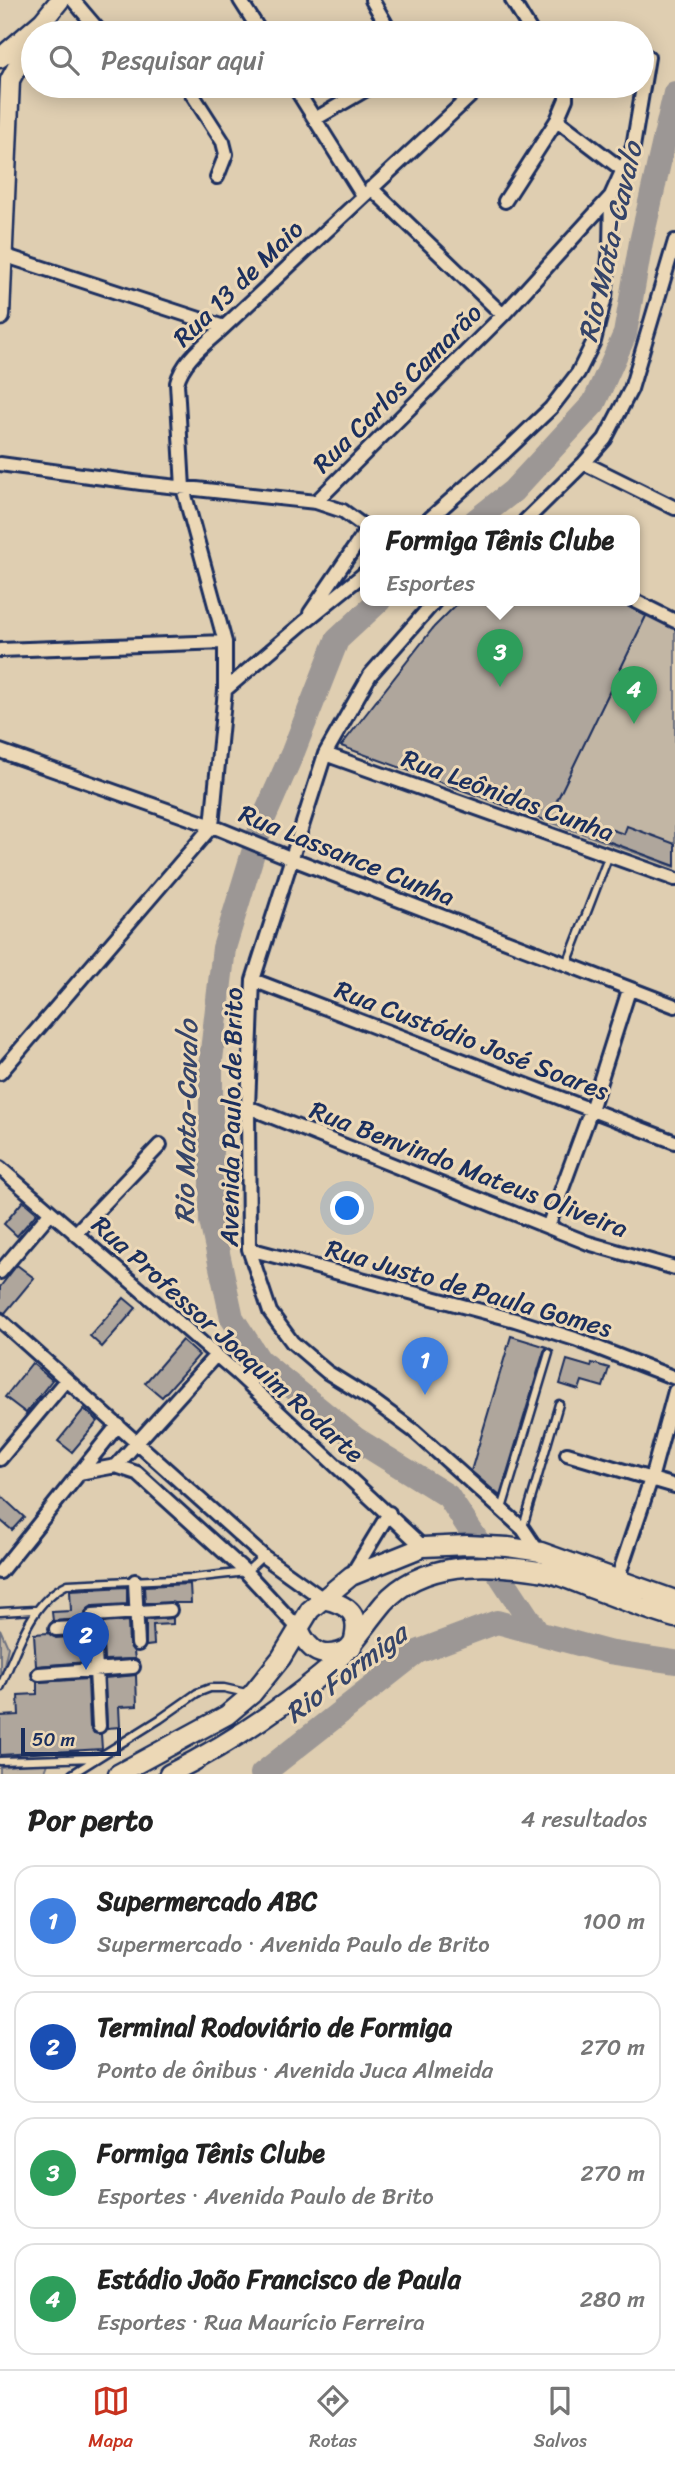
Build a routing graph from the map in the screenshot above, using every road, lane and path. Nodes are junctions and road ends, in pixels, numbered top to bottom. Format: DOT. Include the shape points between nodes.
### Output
graph roads {
  1 [pos="60,0"];
  2 [pos="73,0"];
  3 [pos="240,0"];
  4 [pos="372,0"];
  5 [pos="512,0"];
  6 [pos="44,21"];
  7 [pos="91,21"];
  8 [pos="253,21"];
  9 [pos="384,21"];
  10 [pos="525,21"];
  11 [pos="21,42"];
  12 [pos="0,58"];
  13 [pos="21,60"];
  14 [pos="0,64"];
  15 [pos="10,80"];
  16 [pos="195,98"];
  17 [pos="302,98"];
  18 [pos="351,98"];
  19 [pos="468,98"];
  20 [pos="566,98"];
  21 [pos="642,98"];
  22 [pos="315,119"];
  23 [pos="557,120"];
  24 [pos="624,171"];
  25 [pos="218,177"];
  26 [pos="367,192"];
  27 [pos="611,196"];
  28 [pos="505,201"];
  29 [pos="675,241"];
  30 [pos="2,254"];
  31 [pos="503,315"];
  32 [pos="0,316"];
  33 [pos="223,327"];
  34 [pos="584,463"];
  35 [pos="0,464"];
  36 [pos="183,488"];
  37 [pos="316,502"];
  38 [pos="675,508"];
  39 [pos="434,515"];
  40 [pos="531,515"];
  41 [pos="360,526"];
  42 [pos="360,538"];
  43 [pos="360,577"];
  44 [pos="640,604"];
  45 [pos="431,606"];
  46 [pos="675,621"];
  47 [pos="303,623"];
  48 [pos="225,642"];
  49 [pos="0,650"];
  50 [pos="225,690"];
  51 [pos="0,751"];
  52 [pos="325,754"];
  53 [pos="212,826"];
  54 [pos="609,855"];
  55 [pos="290,859"];
  56 [pos="675,879"];
  57 [pos="567,964"];
  58 [pos="253,980"];
  59 [pos="629,990"];
  60 [pos="675,1006"];
  61 [pos="0,1073"];
  62 [pos="248,1107"];
  63 [pos="591,1110"];
  64 [pos="675,1142"];
  65 [pos="160,1146"];
  66 [pos="0,1168"];
  67 [pos="50,1213"];
  68 [pos="548,1227"];
  69 [pos="75,1234"];
  70 [pos="249,1249"];
  71 [pos="675,1268"];
  72 [pos="0,1272"];
  73 [pos="0,1320"];
  74 [pos="548,1353"];
  75 [pos="216,1355"];
  76 [pos="675,1378"];
  77 [pos="66,1380"];
  78 [pos="675,1391"];
  79 [pos="559,1404"];
  80 [pos="117,1425"];
  81 [pos="138,1441"];
  82 [pos="567,1454"];
  83 [pos="0,1459"];
  84 [pos="116,1466"];
  85 [pos="79,1473"];
  86 [pos="651,1479"];
  87 [pos="675,1486"];
  88 [pos="502,1510"];
  89 [pos="388,1513"];
  90 [pos="523,1529"];
  91 [pos="426,1546"];
  92 [pos="541,1552"];
  93 [pos="263,1556"];
  94 [pos="540,1571"];
  95 [pos="0,1572"];
  96 [pos="246,1572"];
  97 [pos="351,1576"];
  98 [pos="135,1581"];
  99 [pos="615,1588"];
  100 [pos="323,1599"];
  101 [pos="675,1600"];
  102 [pos="35,1610"];
  103 [pos="170,1610"];
  104 [pos="0,1612"];
  105 [pos="136,1612"];
  106 [pos="675,1618"];
  107 [pos="93,1627"];
  108 [pos="56,1629"];
  109 [pos="299,1629"];
  110 [pos="138,1644"];
  111 [pos="352,1647"];
  112 [pos="133,1667"];
  113 [pos="96,1670"];
  114 [pos="39,1674"];
  115 [pos="0,1688"];
  116 [pos="252,1694"];
  117 [pos="99,1726"];
  118 [pos="98,1758"];
  119 [pos="0,1761"];
  120 [pos="72,1774"];
  121 [pos="118,1774"];
  122 [pos="169,1774"];
  1 -- 6 [label="street"];
  2 -- 7 [label="street"];
  3 -- 8 [label="street"];
  4 -- 9 [label="street"];
  5 -- 10 [label="street"];
  11 -- 12 [label="street"];
  13 -- 15 [label="street"];
  14 -- 15 [label="street"];
  15 -- 30 [label="street"];
  16 -- 25 [label="street" via="223,142 226,154"];
  17 -- 22 [label="street"];
  18 -- 22 [label="street"];
  19 -- 26 [label="street, Rua 13 de Maio"];
  20 -- 23 [label="street"];
  21 -- 24 [label="street"];
  22 -- 26 [label="street"];
  23 -- 24 [label="street"];
  23 -- 28 [label="street"];
  24 -- 27 [label="street"];
  26 -- 31 [label="street"];
  26 -- 33 [label="street, Rua 13 de Maio"];
  27 -- 31 [label="street, Rua Carlos Camarão"];
  27 -- 39 [label="street" via="605,297 594,341 578,373 551,408"];
  29 -- 34 [label="street" via="631,389 604,439"];
  30 -- 32 [label="street"];
  30 -- 33 [label="street"];
  31 -- 37 [label="street, Rua Carlos Camarão"];
  33 -- 36 [label="street, Rua 13 de Maio" via="187,362 177,383"];
  34 -- 38 [label="street"];
  34 -- 40 [label="street"];
  35 -- 36 [label="street, Rua Carlos Camarão"];
  36 -- 37 [label="street, Rua Carlos Camarão"];
  36 -- 48 [label="street, Rua 13 de Maio"];
  37 -- 41 [label="street" via="343,511"];
  42 -- 47 [label="street"];
  43 -- 47 [label="street"];
  44 -- 46 [label="street"];
  45 -- 52 [label="street, Avenida Paulo de Brito" via="370,675"];
  47 -- 50 [label="street"];
  48 -- 49 [label="street"];
  48 -- 50 [label="street, Rua 13 de Maio"];
  50 -- 53 [label="street, Rua 13 de Maio"];
  51 -- 53 [label="street, Rua Lassance Cunha"];
  52 -- 54 [label="street, Rua Leônidas Cunha"];
  52 -- 55 [label="street, Avenida Paulo de Brito"];
  53 -- 55 [label="street, Rua Lassance Cunha"];
  53 -- 61 [label="street"];
  54 -- 56 [label="street, Rua Leônidas Cunha"];
  54 -- 57 [label="lane"];
  55 -- 57 [label="street, Rua Lassance Cunha"];
  55 -- 58 [label="street, Avenida Paulo de Brito"];
  57 -- 59 [label="street, Rua Lassance Cunha"];
  58 -- 62 [label="street, Avenida Paulo de Brito"];
  58 -- 63 [label="street, Rua Custódio José Soares"];
  59 -- 60 [label="street, Rua Lassance Cunha"];
  59 -- 63 [label="street"];
  62 -- 68 [label="street, Rua Benvindo Mateus Oliveira"];
  62 -- 70 [label="street, Avenida Paulo de Brito"];
  63 -- 64 [label="street, Rua Custódio José Soares"];
  63 -- 68 [label="street"];
  65 -- 69 [label="street"];
  66 -- 67 [label="street, Rua Professor Joaquim Rodarte"];
  67 -- 69 [label="street, Rua Professor Joaquim Rodarte"];
  67 -- 72 [label="street"];
  68 -- 71 [label="street, Rua Benvindo Mateus Oliveira"];
  69 -- 75 [label="street, Rua Professor Joaquim Rodarte"];
  70 -- 76 [label="street, Rua Justo de Paula Gomes" via="515,1320"];
  70 -- 88 [label="street, Avenida Paulo de Brito" via="270,1312 292,1342 327,1372 414,1431"];
  73 -- 77 [label="street"];
  74 -- 88 [label="lane"];
  75 -- 81 [label="street"];
  75 -- 89 [label="street, Rua Professor Joaquim Rodarte"];
  77 -- 80 [label="street"];
  77 -- 83 [label="street"];
  78 -- 86 [label="street"];
  79 -- 90 [label="lane"];
  80 -- 81 [label="street"];
  80 -- 85 [label="street"];
  81 -- 84 [label="street"];
  81 -- 93 [label="street"];
  82 -- 86 [label="street"];
  84 -- 85 [label="street"];
  84 -- 96 [label="street" via="136,1473"];
  85 -- 95 [label="street"];
  86 -- 87 [label="street"];
  86 -- 99 [label="street"];
  88 -- 90 [label="street, Avenida Paulo de Brito"];
  89 -- 91 [label="street, Rua Professor Joaquim Rodarte"];
  89 -- 97 [label="street"];
  90 -- 92 [label="street, Avenida Paulo de Brito"];
  91 -- 92 [label="street"];
  91 -- 97 [label="street"];
  92 -- 94 [label="street"];
  92 -- 99 [label="street"];
  93 -- 96 [label="lane"];
  93 -- 100 [label="street"];
  94 -- 99 [label="street"];
  94 -- 111 [label="street" via="458,1567 429,1574 407,1583 385,1602"];
  96 -- 98 [label="lane"];
  96 -- 109 [label="street"];
  97 -- 100 [label="street"];
  98 -- 102 [label="lane" via="68,1584"];
  98 -- 105 [label="street"];
  99 -- 101 [label="street"];
  99 -- 106 [label="street"];
  100 -- 109 [label="street"];
  100 -- 111 [label="street" via="347,1608 355,1618"];
  102 -- 104 [label="lane"];
  102 -- 115 [label="lane"];
  103 -- 105 [label="street"];
  105 -- 107 [label="street" via="93,1615"];
  105 -- 110 [label="street"];
  107 -- 108 [label="street"];
  107 -- 113 [label="street"];
  109 -- 111 [label="street" via="305,1643 325,1655"];
  109 -- 116 [label="street"];
  111 -- 122 [label="street" via="248,1729"];
  112 -- 113 [label="street"];
  113 -- 114 [label="street"];
  113 -- 117 [label="street"];
  116 -- 118 [label="lane" via="224,1688 197,1693"];
  116 -- 121 [label="street" via="227,1715"];
  118 -- 119 [label="lane"];
  118 -- 120 [label="lane"];
}
